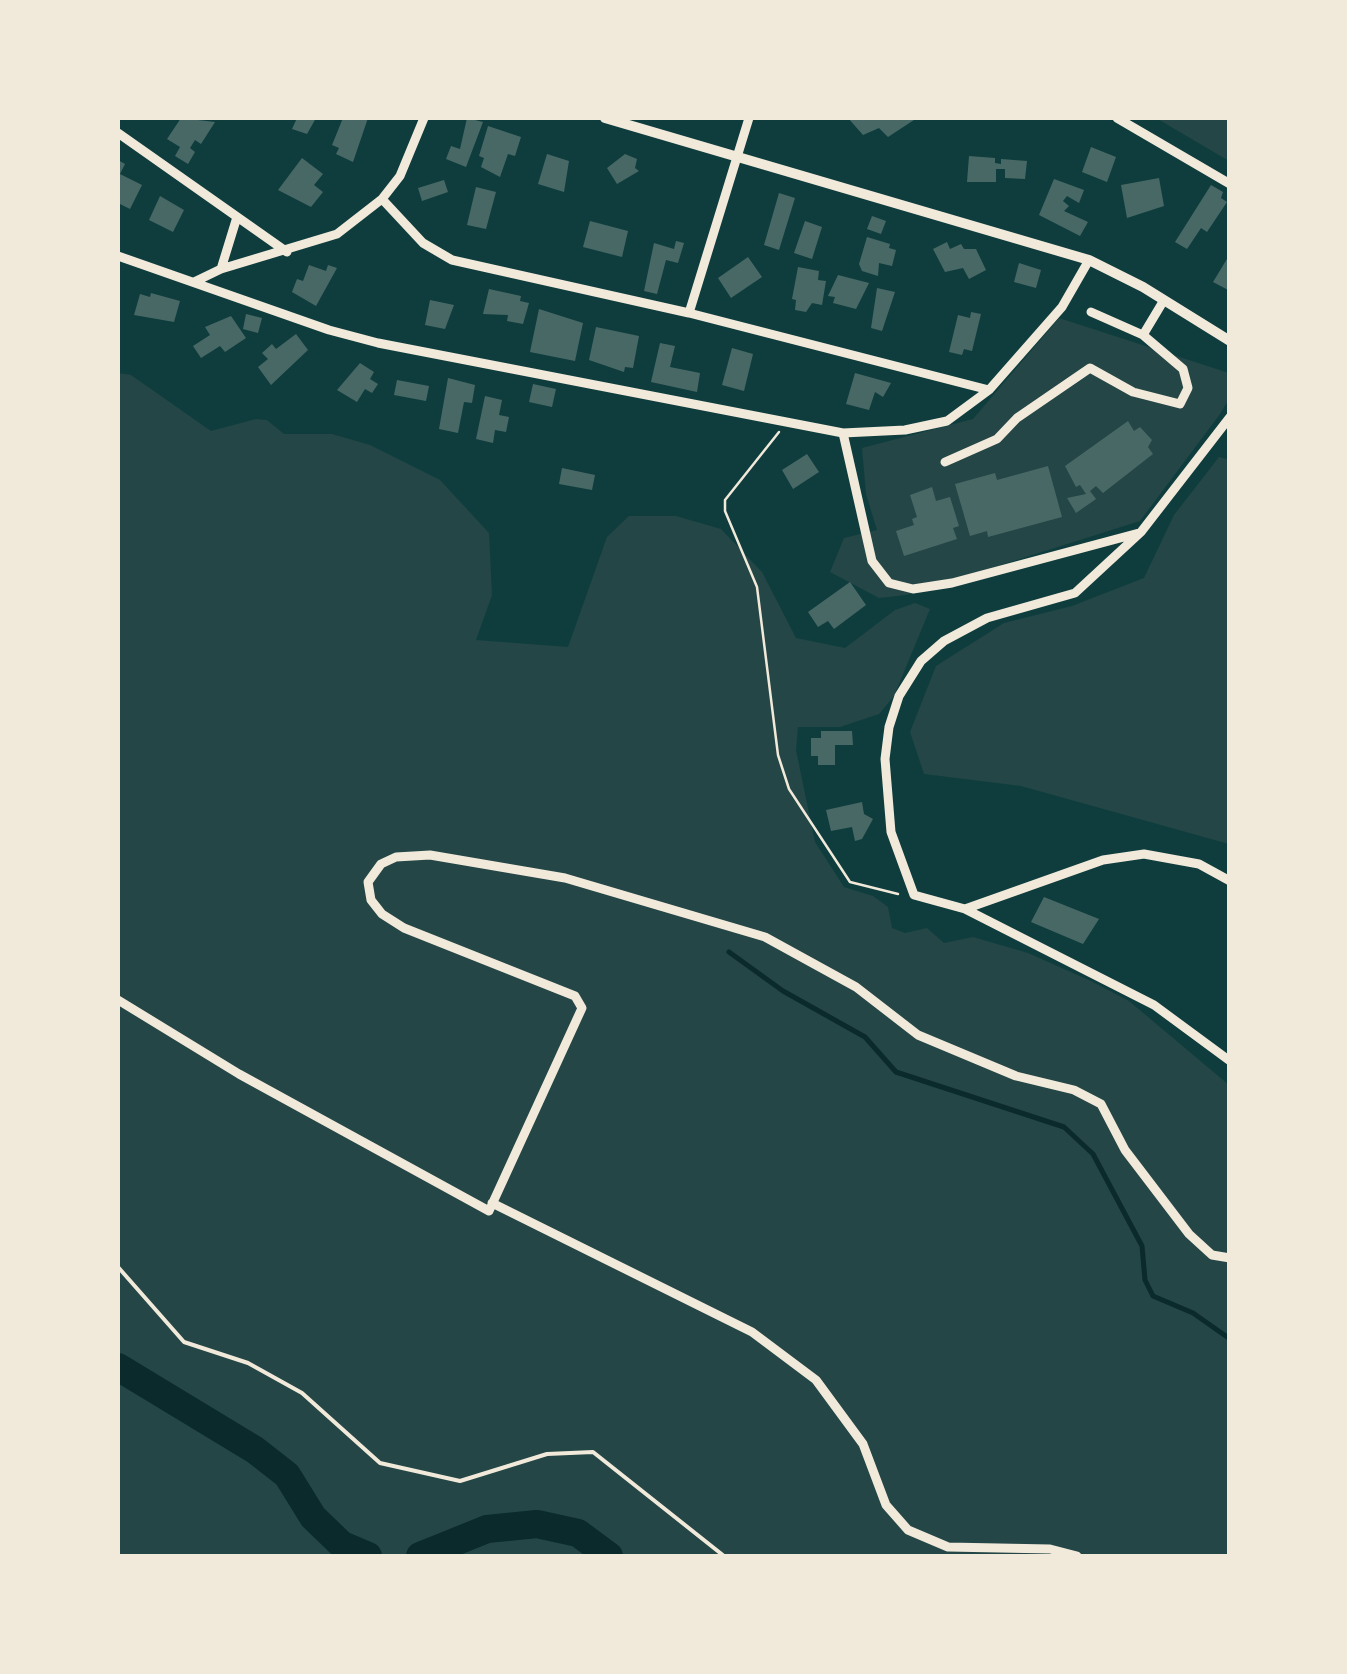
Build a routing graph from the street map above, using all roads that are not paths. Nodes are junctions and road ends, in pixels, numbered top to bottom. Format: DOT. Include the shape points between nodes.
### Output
graph roads {
  1 [pos="424,118"];
  2 [pos="605,118"];
  3 [pos="749,118"];
  4 [pos="1117,118"];
  5 [pos="118,133"];
  6 [pos="738,157"];
  7 [pos="1230,184"];
  8 [pos="382,200"];
  9 [pos="237,217"];
  10 [pos="288,252"];
  11 [pos="118,256"];
  12 [pos="1090,260"];
  13 [pos="221,269"];
  14 [pos="194,282"];
  15 [pos="1164,300"];
  16 [pos="1091,312"];
  17 [pos="689,313"];
  18 [pos="1143,335"];
  19 [pos="1230,341"];
  20 [pos="990,390"];
  21 [pos="1230,418"];
  22 [pos="843,433"];
  23 [pos="945,462"];
  24 [pos="1140,532"];
  25 [pos="1230,881"];
  26 [pos="965,909"];
  27 [pos="118,1000"];
  28 [pos="1230,1062"];
  29 [pos="492,1203"];
  30 [pos="1230,1258"];
  31 [pos="118,1267"];
  32 [pos="724,1556"];
  33 [pos="1077,1556"];
  1 -- 8 [label="street" via="414,152"];
  2 -- 6 [label="street"];
  3 -- 6 [label="street"];
  4 -- 7 [label="street"];
  5 -- 9 [label="street"];
  6 -- 12 [label="street"];
  6 -- 17 [label="street"];
  8 -- 10 [label="street" via="338,234"];
  8 -- 17 [label="street" via="423,243 452,260"];
  9 -- 10 [label="street"];
  9 -- 13 [label="street"];
  10 -- 13 [label="street"];
  11 -- 14 [label="street"];
  12 -- 15 [label="street"];
  12 -- 20 [label="street" via="1062,308"];
  13 -- 14 [label="street"];
  14 -- 22 [label="street" via="378,343"];
  15 -- 18 [label="street"];
  15 -- 19 [label="street"];
  16 -- 18 [label="street"];
  17 -- 20 [label="street"];
  18 -- 23 [label="street" via="1183,369 1188,388 1180,404 1133,392 1090,368 996,439"];
  20 -- 22 [label="street" via="946,420"];
  21 -- 24 [label="street"];
  22 -- 24 [label="street" via="872,561 889,584 952,584"];
  24 -- 26 [label="street" via="1075,593 988,618 944,640 921,660 900,696 885,760 890,832 914,896"];
  25 -- 26 [label="street" via="1199,864 1144,854 1103,860"];
  26 -- 28 [label="street" via="1154,1005"];
  27 -- 29 [label="street" via="488,1210"];
  29 -- 30 [label="street" via="582,1008 575,996 382,914 368,882 396,857 447,858 565,878 765,936 856,987 918,1035 1101,1104 1125,1150 1189,1234 1212,1254"];
  29 -- 33 [label="street" via="752,1332 816,1380 863,1444 886,1505 908,1530 948,1546 1050,1548"];
  31 -- 32 [label="lane" via="184,1342 248,1363 302,1393 380,1463 460,1481 547,1454 594,1452"];
}
